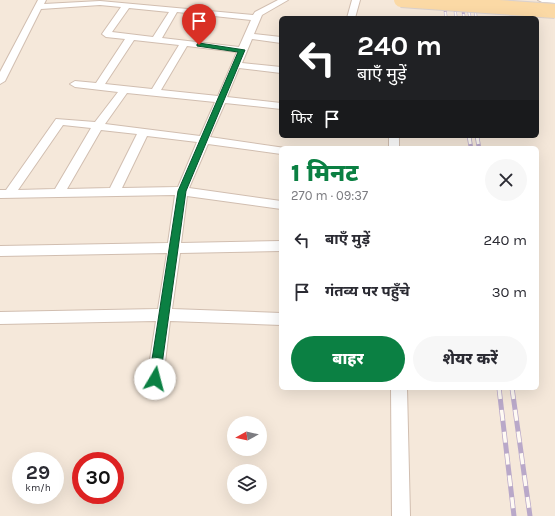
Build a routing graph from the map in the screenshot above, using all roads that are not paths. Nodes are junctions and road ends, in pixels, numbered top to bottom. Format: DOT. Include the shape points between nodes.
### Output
graph roads {
  1 [pos="284,0"];
  2 [pos="356,0"];
  3 [pos="402,0"];
  4 [pos="542,0"];
  5 [pos="555,1"];
  6 [pos="40,3"];
  7 [pos="127,5"];
  8 [pos="174,10"];
  9 [pos="555,11"];
  10 [pos="352,16"];
  11 [pos="257,18"];
  12 [pos="248,36"];
  13 [pos="131,37"];
  14 [pos="156,40"];
  15 [pos="279,40"];
  16 [pos="185,43"];
  17 [pos="242,50"];
  18 [pos="236,66"];
  19 [pos="279,70"];
  20 [pos="0,81"];
  21 [pos="75,84"];
  22 [pos="99,86"];
  23 [pos="125,89"];
  24 [pos="155,92"];
  25 [pos="221,99"];
  26 [pos="279,106"];
  27 [pos="98,126"];
  28 [pos="144,132"];
  29 [pos="204,140"];
  30 [pos="279,150"];
  31 [pos="182,191"];
  32 [pos="114,192"];
  33 [pos="5,193"];
  34 [pos="59,193"];
  35 [pos="279,205"];
  36 [pos="279,246"];
  37 [pos="174,249"];
  38 [pos="0,251"];
  39 [pos="164,315"];
  40 [pos="0,318"];
  41 [pos="279,319"];
  42 [pos="155,379"];
  43 [pos="399,390"];
  44 [pos="401,516"];
  1 -- 11 [label="street" via="258,14"];
  2 -- 10 [label="street"];
  3 -- 9 [label="main road, bridge"];
  4 -- 5 [label="street"];
  6 -- 7 [label="street"];
  6 -- 20 [label="street"];
  7 -- 8 [label="street"];
  7 -- 13 [label="street" via="106,34"];
  8 -- 11 [label="street"];
  8 -- 14 [label="street"];
  11 -- 12 [label="street"];
  12 -- 15 [label="street"];
  12 -- 17 [label="street"];
  13 -- 14 [label="street"];
  13 -- 22 [label="street"];
  14 -- 16 [label="street"];
  16 -- 17 [label="street"];
  16 -- 24 [label="street"];
  17 -- 18 [label="street"];
  18 -- 19 [label="street"];
  18 -- 25 [label="street"];
  21 -- 22 [label="street"];
  22 -- 23 [label="street"];
  23 -- 24 [label="street"];
  23 -- 27 [label="street"];
  24 -- 25 [label="street"];
  25 -- 26 [label="street"];
  25 -- 29 [label="street"];
  27 -- 28 [label="street"];
  27 -- 33 [label="street" via="60,121"];
  27 -- 34 [label="street"];
  28 -- 29 [label="street"];
  28 -- 32 [label="street"];
  29 -- 30 [label="street"];
  29 -- 31 [label="street"];
  31 -- 32 [label="street"];
  31 -- 35 [label="street"];
  31 -- 37 [label="street"];
  32 -- 34 [label="street"];
  33 -- 34 [label="street"];
  36 -- 37 [label="street"];
  37 -- 38 [label="street"];
  37 -- 39 [label="street"];
  39 -- 40 [label="street"];
  39 -- 41 [label="street"];
  39 -- 42 [label="street"];
  43 -- 44 [label="street"];
}
